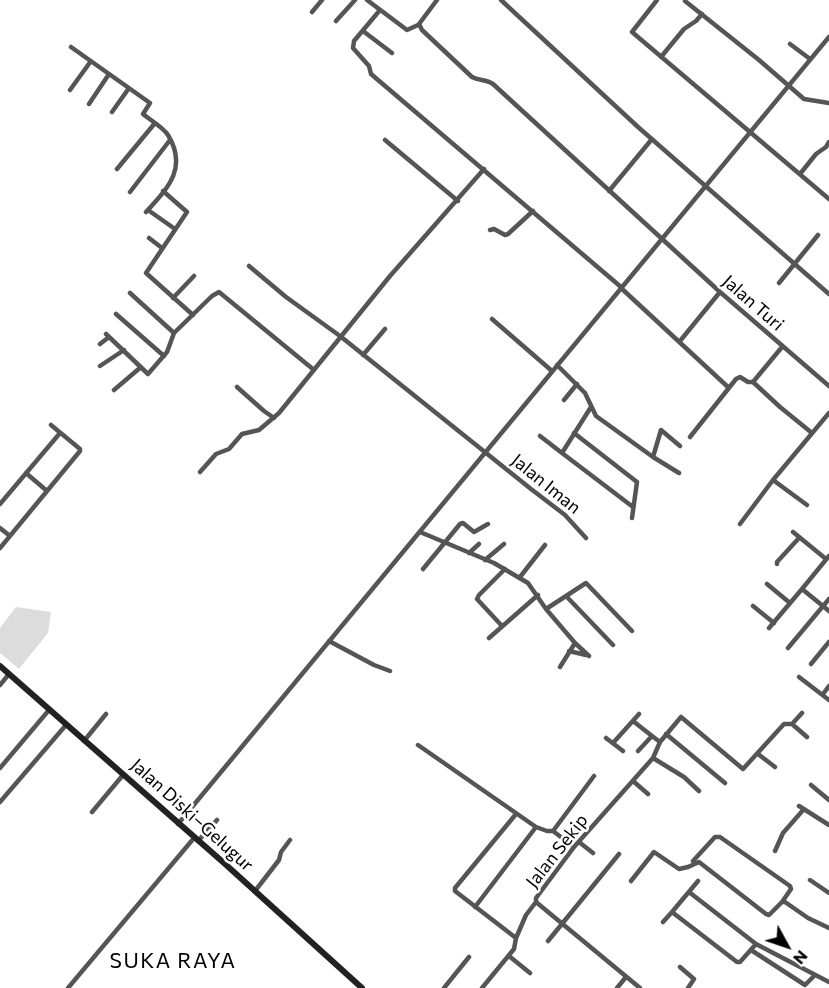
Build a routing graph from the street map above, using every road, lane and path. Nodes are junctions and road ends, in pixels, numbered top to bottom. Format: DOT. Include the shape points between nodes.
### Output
graph roads {
  1 [pos="322,0"];
  2 [pos="355,0"];
  3 [pos="367,0"];
  4 [pos="437,0"];
  5 [pos="501,0"];
  6 [pos="657,0"];
  7 [pos="685,1"];
  8 [pos="380,10"];
  9 [pos="312,12"];
  10 [pos="702,14"];
  11 [pos="336,21"];
  12 [pos="418,25"];
  13 [pos="363,31"];
  14 [pos="829,37"];
  15 [pos="790,44"];
  16 [pos="71,47"];
  17 [pos="392,53"];
  18 [pos="661,57"];
  19 [pos="810,59"];
  20 [pos="91,61"];
  21 [pos="109,75"];
  22 [pos="788,86"];
  23 [pos="129,88"];
  24 [pos="70,90"];
  25 [pos="89,104"];
  26 [pos="829,104"];
  27 [pos="112,112"];
  28 [pos="155,123"];
  29 [pos="750,132"];
  30 [pos="652,139"];
  31 [pos="170,140"];
  32 [pos="385,141"];
  33 [pos="829,142"];
  34 [pos="117,169"];
  35 [pos="484,169"];
  36 [pos="800,174"];
  37 [pos="705,185"];
  38 [pos="163,191"];
  39 [pos="609,191"];
  40 [pos="130,192"];
  41 [pos="829,199"];
  42 [pos="458,201"];
  43 [pos="533,211"];
  44 [pos="175,229"];
  45 [pos="490,230"];
  46 [pos="818,235"];
  47 [pos="149,238"];
  48 [pos="662,238"];
  49 [pos="162,248"];
  50 [pos="795,264"];
  51 [pos="249,266"];
  52 [pos="195,276"];
  53 [pos="779,283"];
  54 [pos="621,288"];
  55 [pos="720,292"];
  56 [pos="130,293"];
  57 [pos="829,294"];
  58 [pos="173,298"];
  59 [pos="116,314"];
  60 [pos="193,315"];
  61 [pos="492,318"];
  62 [pos="385,329"];
  63 [pos="174,333"];
  64 [pos="340,336"];
  65 [pos="680,341"];
  66 [pos="100,344"];
  67 [pos="782,346"];
  68 [pos="124,350"];
  69 [pos="363,355"];
  70 [pos="164,356"];
  71 [pos="558,365"];
  72 [pos="100,366"];
  73 [pos="141,367"];
  74 [pos="314,370"];
  75 [pos="552,371"];
  76 [pos="753,382"];
  77 [pos="577,384"];
  78 [pos="237,387"];
  79 [pos="729,387"];
  80 [pos="829,387"];
  81 [pos="114,390"];
  82 [pos="564,400"];
  83 [pos="591,407"];
  84 [pos="829,413"];
  85 [pos="274,418"];
  86 [pos="51,424"];
  87 [pos="60,433"];
  88 [pos="574,433"];
  89 [pos="812,433"];
  90 [pos="540,436"];
  91 [pos="690,436"];
  92 [pos="680,446"];
  93 [pos="486,453"];
  94 [pos="562,453"];
  95 [pos="653,458"];
  96 [pos="200,472"];
  97 [pos="26,473"];
  98 [pos="679,473"];
  99 [pos="773,480"];
  100 [pos="47,491"];
  101 [pos="0,504"];
  102 [pos="807,505"];
  103 [pos="633,507"];
  104 [pos="632,518"];
  105 [pos="488,524"];
  106 [pos="740,524"];
  107 [pos="0,528"];
  108 [pos="420,532"];
  109 [pos="793,532"];
  110 [pos="10,536"];
  111 [pos="586,538"];
  112 [pos="799,538"];
  113 [pos="444,543"];
  114 [pos="479,544"];
  115 [pos="504,544"];
  116 [pos="545,545"];
  117 [pos="0,548"];
  118 [pos="469,553"];
  119 [pos="828,558"];
  120 [pos="484,560"];
  121 [pos="777,564"];
  122 [pos="423,569"];
  123 [pos="505,569"];
  124 [pos="520,577"];
  125 [pos="593,577"];
  126 [pos="586,583"];
  127 [pos="767,584"];
  128 [pos="802,589"];
  129 [pos="538,595"];
  130 [pos="567,597"];
  131 [pos="829,599"];
  132 [pos="790,603"];
  133 [pos="753,606"];
  134 [pos="822,607"];
  135 [pos="546,609"];
  136 [pos="829,611"];
  137 [pos="774,623"];
  138 [pos="502,626"];
  139 [pos="769,628"];
  140 [pos="633,631"];
  141 [pos="489,638"];
  142 [pos="329,641"];
  143 [pos="829,642"];
  144 [pos="575,643"];
  145 [pos="613,645"];
  146 [pos="788,648"];
  147 [pos="569,651"];
  148 [pos="811,664"];
  149 [pos="0,666"];
  150 [pos="560,667"];
  151 [pos="390,671"];
  152 [pos="9,674"];
  153 [pos="799,677"];
  154 [pos="0,685"];
  155 [pos="829,686"];
  156 [pos="823,694"];
  157 [pos="829,700"];
  158 [pos="50,710"];
  159 [pos="802,713"];
  160 [pos="106,714"];
  161 [pos="639,714"];
  162 [pos="633,721"];
  163 [pos="792,724"];
  164 [pos="66,725"];
  165 [pos="666,734"];
  166 [pos="652,736"];
  167 [pos="807,737"];
  168 [pos="606,738"];
  169 [pos="772,738"];
  170 [pos="84,741"];
  171 [pos="660,742"];
  172 [pos="613,743"];
  173 [pos="779,743"];
  174 [pos="418,745"];
  175 [pos="623,751"];
  176 [pos="638,751"];
  177 [pos="758,754"];
  178 [pos="653,758"];
  179 [pos="775,767"];
  180 [pos="0,768"];
  181 [pos="123,775"];
  182 [pos="594,776"];
  183 [pos="633,781"];
  184 [pos="725,783"];
  185 [pos="811,785"];
  186 [pos="699,790"];
  187 [pos="648,794"];
  188 [pos="829,800"];
  189 [pos="0,802"];
  190 [pos="799,806"];
  191 [pos="804,809"];
  192 [pos="93,812"];
  193 [pos="516,814"];
  194 [pos="217,820"];
  195 [pos="178,824"];
  196 [pos="829,825"];
  197 [pos="536,827"];
  198 [pos="553,831"];
  199 [pos="196,840"];
  200 [pos="290,840"];
  201 [pos="579,842"];
  202 [pos="574,847"];
  203 [pos="235,851"];
  204 [pos="775,851"];
  205 [pos="593,853"];
  206 [pos="619,854"];
  207 [pos="224,864"];
  208 [pos="688,867"];
  209 [pos="810,880"];
  210 [pos="631,881"];
  211 [pos="698,881"];
  212 [pos="255,891"];
  213 [pos="689,892"];
  214 [pos="829,892"];
  215 [pos="536,902"];
  216 [pos="782,902"];
  217 [pos="475,907"];
  218 [pos="672,912"];
  219 [pos="663,922"];
  220 [pos="563,923"];
  221 [pos="829,928"];
  222 [pos="516,938"];
  223 [pos="548,941"];
  224 [pos="756,944"];
  225 [pos="751,950"];
  226 [pos="509,956"];
  227 [pos="469,957"];
  228 [pos="680,967"];
  229 [pos="530,973"];
  230 [pos="815,975"];
  231 [pos="627,977"];
  232 [pos="829,982"];
  233 [pos="68,988"];
  234 [pos="362,988"];
  235 [pos="444,988"];
  236 [pos="482,988"];
  237 [pos="617,988"];
  238 [pos="639,988"];
  239 [pos="688,988"];
  1 -- 9 [label="street"];
  2 -- 11 [label="street"];
  3 -- 8 [label="street"];
  4 -- 12 [label="street"];
  5 -- 30 [label="street"];
  6 -- 18 [label="street" via="632,32"];
  7 -- 10 [label="street"];
  8 -- 12 [label="street" via="407,30"];
  8 -- 13 [label="street"];
  10 -- 18 [label="street"];
  10 -- 22 [label="street"];
  12 -- 39 [label="street, Jalan Turi" via="472,77 493,84"];
  13 -- 17 [label="street"];
  13 -- 35 [label="street" via="353,48 371,74"];
  14 -- 19 [label="street"];
  15 -- 19 [label="street"];
  16 -- 20 [label="street"];
  18 -- 29 [label="street"];
  19 -- 22 [label="street"];
  20 -- 21 [label="street"];
  20 -- 24 [label="street"];
  21 -- 23 [label="street"];
  21 -- 25 [label="street"];
  22 -- 26 [label="street" via="804,99"];
  22 -- 29 [label="street"];
  23 -- 27 [label="street"];
  23 -- 28 [label="street" via="150,103 143,114"];
  28 -- 31 [label="street"];
  28 -- 34 [label="street"];
  29 -- 36 [label="street"];
  29 -- 37 [label="street"];
  30 -- 37 [label="street"];
  30 -- 39 [label="street"];
  31 -- 38 [label="street" via="177,159 175,175"];
  31 -- 40 [label="street"];
  32 -- 42 [label="street"];
  33 -- 36 [label="street"];
  35 -- 42 [label="street"];
  35 -- 43 [label="street"];
  36 -- 41 [label="street"];
  37 -- 48 [label="street"];
  37 -- 50 [label="street"];
  38 -- 44 [label="street" via="187,212"];
  38 -- 44 [label="street" via="147,211"];
  39 -- 48 [label="street, Jalan Turi"];
  42 -- 64 [label="street"];
  43 -- 45 [label="street" via="508,234"];
  43 -- 54 [label="street"];
  44 -- 49 [label="street"];
  46 -- 50 [label="street"];
  47 -- 49 [label="street"];
  48 -- 54 [label="street"];
  48 -- 55 [label="street, Jalan Turi"];
  49 -- 58 [label="street" via="146,273"];
  50 -- 53 [label="street"];
  50 -- 57 [label="street"];
  51 -- 64 [label="street, Jalan Iman"];
  52 -- 58 [label="street"];
  54 -- 65 [label="street"];
  54 -- 71 [label="street"];
  55 -- 65 [label="street"];
  55 -- 67 [label="street, Jalan Turi"];
  56 -- 63 [label="street"];
  58 -- 60 [label="street"];
  59 -- 70 [label="street"];
  60 -- 63 [label="street"];
  60 -- 74 [label="street" via="219,292"];
  61 -- 75 [label="street"];
  62 -- 69 [label="street"];
  63 -- 70 [label="street"];
  64 -- 69 [label="street, Jalan Iman"];
  64 -- 74 [label="street"];
  65 -- 79 [label="street"];
  66 -- 68 [label="street" via="108,336"];
  67 -- 76 [label="street"];
  67 -- 80 [label="street, Jalan Turi"];
  68 -- 72 [label="street"];
  68 -- 73 [label="street"];
  69 -- 93 [label="street, Jalan Iman"];
  70 -- 73 [label="street" via="148,374"];
  71 -- 75 [label="street"];
  71 -- 77 [label="street"];
  73 -- 81 [label="street"];
  74 -- 85 [label="street"];
  75 -- 93 [label="street"];
  76 -- 79 [label="street" via="738,378"];
  76 -- 89 [label="street"];
  77 -- 82 [label="street"];
  77 -- 83 [label="street"];
  78 -- 85 [label="street"];
  79 -- 91 [label="street"];
  83 -- 88 [label="street"];
  83 -- 95 [label="street" via="596,416"];
  84 -- 89 [label="street"];
  85 -- 96 [label="street" via="259,430 242,434"];
  86 -- 87 [label="street"];
  87 -- 97 [label="street"];
  87 -- 100 [label="street" via="80,452"];
  88 -- 94 [label="street"];
  88 -- 103 [label="street" via="637,482"];
  89 -- 99 [label="street"];
  90 -- 94 [label="street"];
  92 -- 95 [label="street" via="662,430"];
  93 -- 108 [label="street"];
  93 -- 111 [label="street, Jalan Iman" via="555,506"];
  94 -- 103 [label="street"];
  95 -- 98 [label="street"];
  97 -- 100 [label="street"];
  97 -- 101 [label="street"];
  99 -- 102 [label="street"];
  99 -- 106 [label="street"];
  100 -- 110 [label="street"];
  103 -- 104 [label="street"];
  105 -- 113 [label="street" via="474,532 461,523"];
  107 -- 110 [label="street"];
  108 -- 113 [label="street"];
  108 -- 142 [label="street"];
  109 -- 112 [label="street"];
  110 -- 117 [label="street"];
  112 -- 119 [label="street"];
  112 -- 121 [label="street"];
  113 -- 118 [label="street"];
  113 -- 122 [label="street"];
  114 -- 118 [label="street"];
  115 -- 120 [label="street"];
  116 -- 124 [label="street"];
  118 -- 120 [label="street"];
  119 -- 128 [label="street"];
  120 -- 123 [label="street"];
  123 -- 124 [label="street"];
  123 -- 138 [label="street" via="477,599"];
  124 -- 129 [label="street"];
  125 -- 126 [label="street"];
  126 -- 130 [label="street"];
  126 -- 140 [label="street"];
  127 -- 132 [label="street"];
  128 -- 132 [label="street"];
  128 -- 134 [label="street"];
  129 -- 135 [label="street"];
  129 -- 138 [label="street"];
  130 -- 135 [label="street"];
  130 -- 145 [label="street"];
  131 -- 134 [label="street"];
  132 -- 137 [label="street"];
  133 -- 137 [label="street"];
  134 -- 136 [label="street"];
  134 -- 146 [label="street"];
  135 -- 144 [label="street"];
  137 -- 139 [label="street"];
  138 -- 141 [label="street"];
  142 -- 151 [label="street"];
  142 -- 195 [label="street"];
  143 -- 148 [label="street"];
  144 -- 147 [label="street"];
  144 -- 147 [label="street" via="589,656"];
  147 -- 150 [label="street"];
  149 -- 152 [label="main road, Jalan Diski–Gelugur"];
  152 -- 154 [label="street"];
  152 -- 158 [label="main road, Jalan Diski–Gelugur"];
  153 -- 156 [label="street"];
  155 -- 156 [label="street"];
  156 -- 157 [label="street"];
  158 -- 164 [label="main road, Jalan Diski–Gelugur"];
  158 -- 180 [label="street"];
  159 -- 163 [label="street"];
  160 -- 170 [label="street"];
  161 -- 162 [label="street"];
  162 -- 166 [label="street"];
  162 -- 172 [label="street"];
  163 -- 167 [label="street"];
  163 -- 169 [label="street" via="784,724"];
  164 -- 170 [label="main road, Jalan Diski–Gelugur"];
  164 -- 189 [label="street"];
  165 -- 171 [label="street, Jalan Sekip"];
  165 -- 177 [label="street" via="681,717 742,769"];
  165 -- 184 [label="street"];
  166 -- 171 [label="street"];
  166 -- 176 [label="street"];
  168 -- 172 [label="street"];
  169 -- 173 [label="street"];
  169 -- 177 [label="street"];
  170 -- 181 [label="main road, Jalan Diski–Gelugur"];
  171 -- 178 [label="street, Jalan Sekip"];
  172 -- 175 [label="street"];
  174 -- 193 [label="street"];
  177 -- 179 [label="street"];
  178 -- 183 [label="street, Jalan Sekip"];
  178 -- 186 [label="street"];
  181 -- 192 [label="street"];
  181 -- 195 [label="main road, Jalan Diski–Gelugur"];
  182 -- 198 [label="street"];
  183 -- 187 [label="street"];
  183 -- 201 [label="street, Jalan Sekip"];
  185 -- 188 [label="street"];
  190 -- 191 [label="street"];
  191 -- 196 [label="street"];
  191 -- 204 [label="street" via="783,833"];
  193 -- 197 [label="street"];
  193 -- 217 [label="street" via="454,888"];
  194 -- 199 [label="street"];
  195 -- 199 [label="main road, Jalan Diski–Gelugur"];
  197 -- 198 [label="street"];
  197 -- 217 [label="street"];
  198 -- 202 [label="street"];
  199 -- 207 [label="main road, Jalan Diski–Gelugur"];
  199 -- 233 [label="street"];
  200 -- 212 [label="street"];
  201 -- 202 [label="street, Jalan Sekip"];
  201 -- 205 [label="street"];
  202 -- 215 [label="street, Jalan Sekip"];
  203 -- 207 [label="street"];
  206 -- 220 [label="street"];
  207 -- 212 [label="main road, Jalan Diski–Gelugur"];
  208 -- 210 [label="street" via="676,868 654,852"];
  208 -- 216 [label="street" via="697,861 766,914"];
  208 -- 216 [label="street" via="715,837 720,837 790,886"];
  209 -- 214 [label="street"];
  211 -- 213 [label="street"];
  212 -- 234 [label="main road, Jalan Diski–Gelugur"];
  213 -- 218 [label="street"];
  213 -- 224 [label="street"];
  215 -- 220 [label="street, Jalan Sekip"];
  215 -- 222 [label="street"];
  216 -- 221 [label="street"];
  217 -- 222 [label="street"];
  218 -- 219 [label="street"];
  218 -- 225 [label="street" via="737,962"];
  220 -- 223 [label="street"];
  220 -- 231 [label="street, Jalan Sekip"];
  222 -- 226 [label="street"];
  224 -- 225 [label="street"];
  224 -- 230 [label="street"];
  225 -- 230 [label="street" via="805,985"];
  226 -- 229 [label="street"];
  226 -- 236 [label="street"];
  227 -- 235 [label="street"];
  228 -- 239 [label="street" via="694,980"];
  230 -- 232 [label="street"];
  231 -- 237 [label="street"];
  231 -- 238 [label="street, Jalan Sekip"];
}
